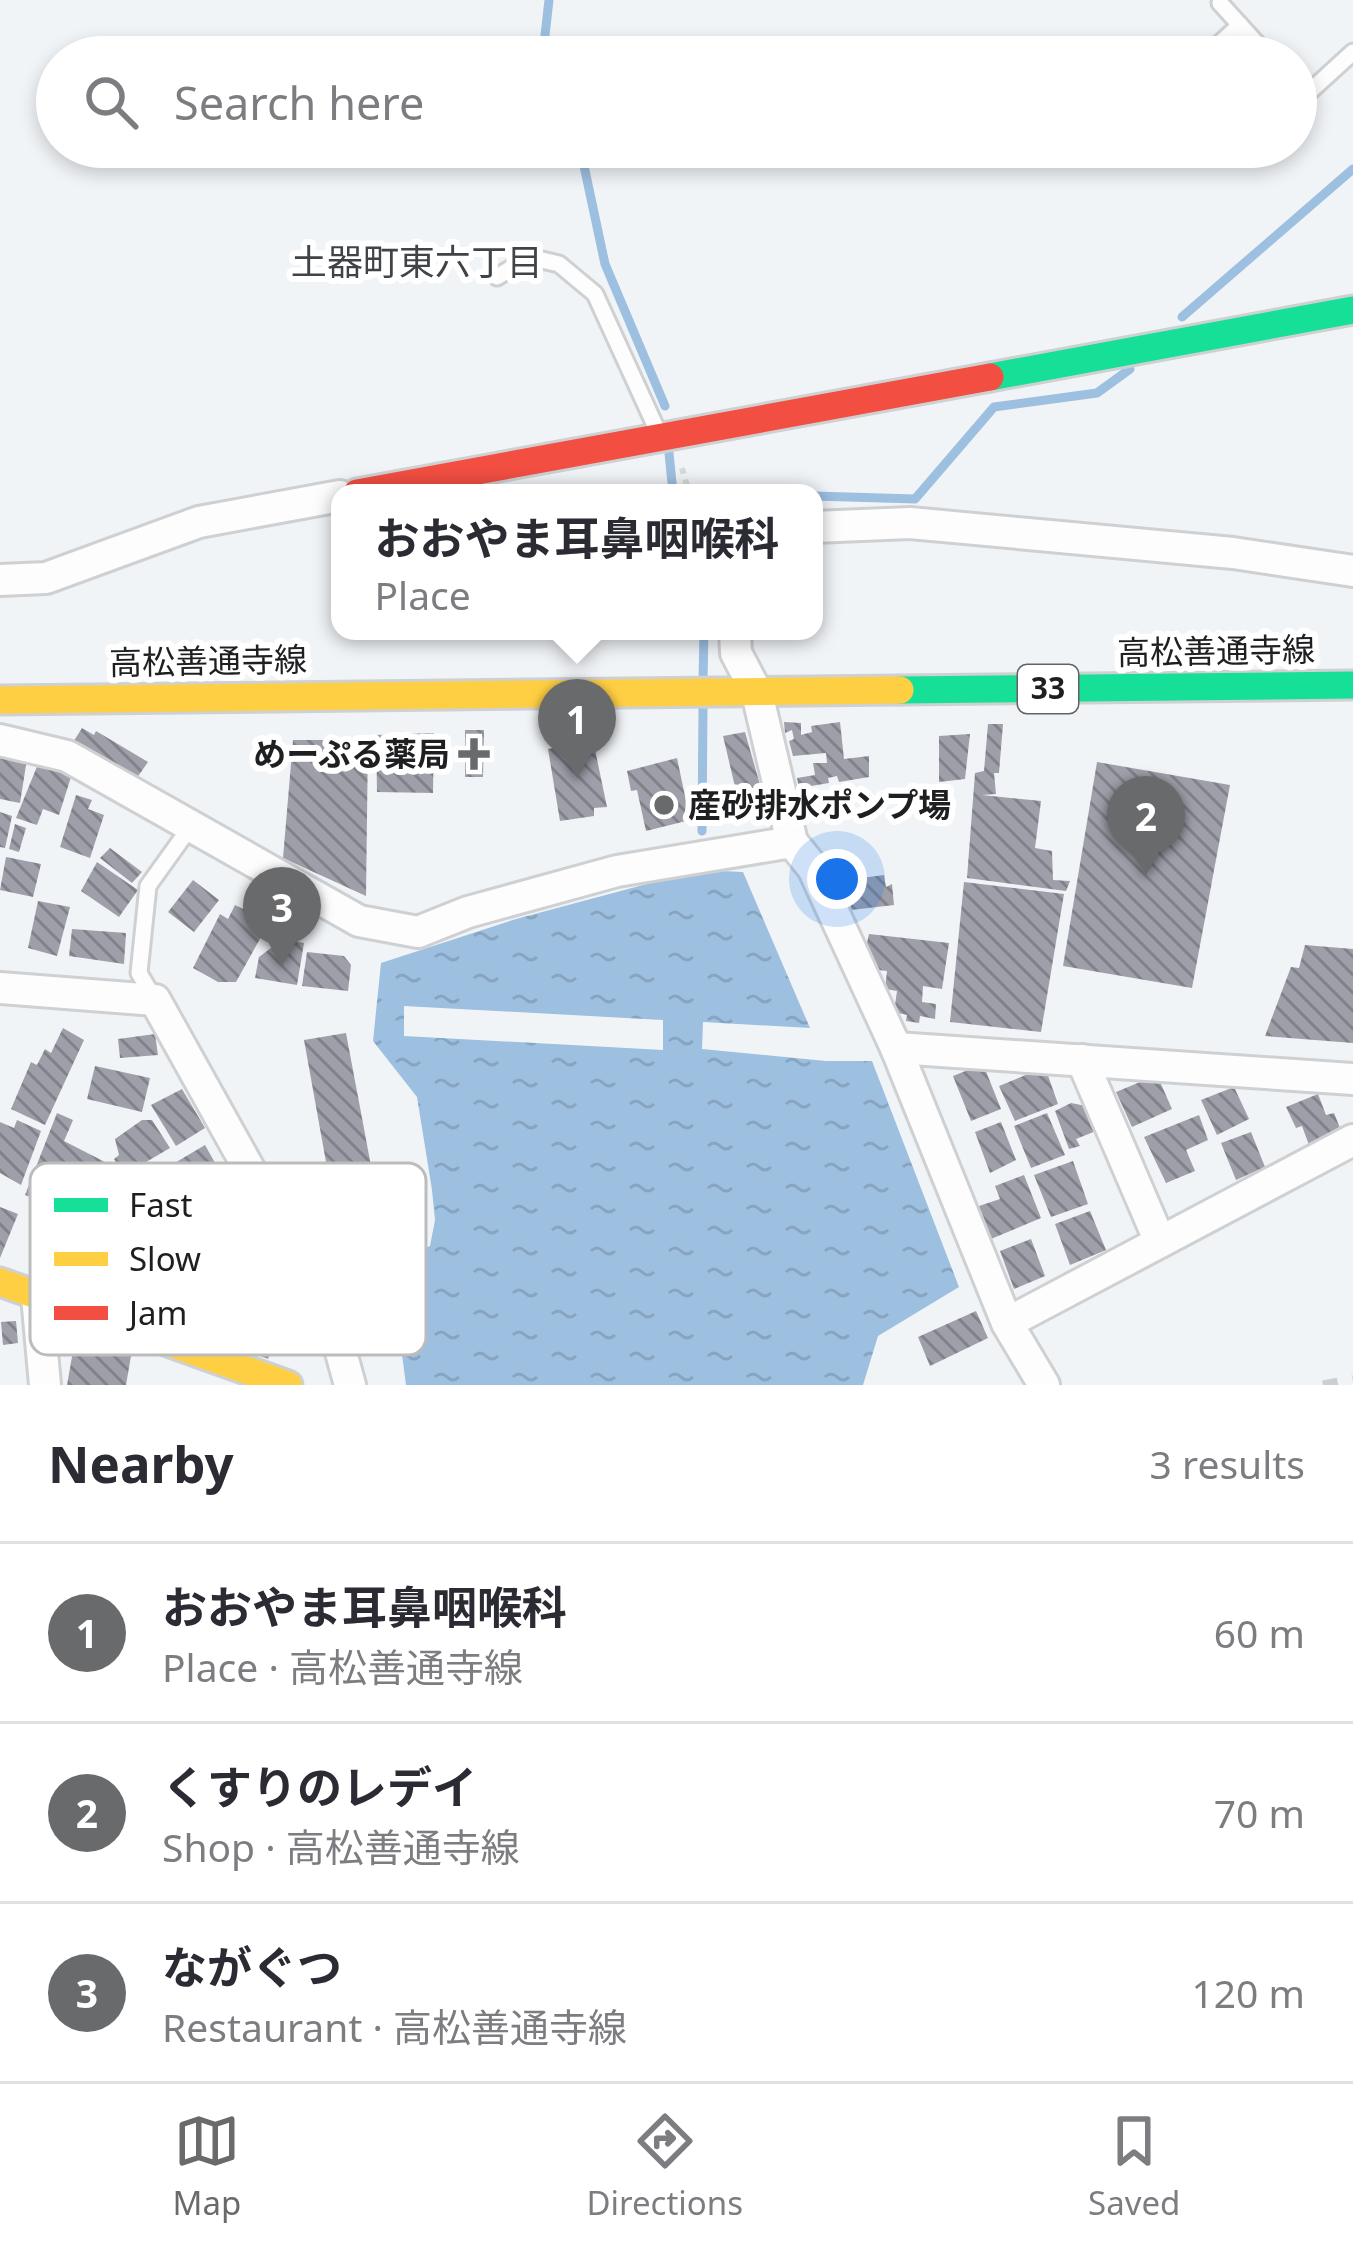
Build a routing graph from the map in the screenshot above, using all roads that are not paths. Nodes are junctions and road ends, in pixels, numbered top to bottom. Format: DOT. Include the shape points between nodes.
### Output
graph roads {
  1 [pos="1220,3"];
  2 [pos="1240,25"];
  3 [pos="1228,36"];
  4 [pos="1250,36"];
  5 [pos="1353,52"];
  6 [pos="1317,81"];
  7 [pos="497,277"];
  8 [pos="1353,310"];
  9 [pos="660,437"];
  10 [pos="405,484"];
  11 [pos="331,498"];
  12 [pos="823,527"];
  13 [pos="1353,571"];
  14 [pos="0,580"];
  15 [pos="735,640"];
  16 [pos="1353,685"];
  17 [pos="750,693"];
  18 [pos="0,700"];
  19 [pos="0,740"];
  20 [pos="191,826"];
  21 [pos="792,842"];
  22 [pos="0,988"];
  23 [pos="155,1000"];
  24 [pos="896,1048"];
  25 [pos="1082,1060"];
  26 [pos="1353,1079"];
  27 [pos="1353,1140"];
  28 [pos="246,1163"];
  29 [pos="1160,1242"];
  30 [pos="0,1282"];
  31 [pos="30,1293"];
  32 [pos="1007,1323"];
  33 [pos="42,1355"];
  34 [pos="203,1355"];
  35 [pos="342,1355"];
  36 [pos="45,1385"];
  37 [pos="288,1385"];
  38 [pos="350,1385"];
  39 [pos="1044,1385"];
  1 -- 2 [label="lane"];
  2 -- 3 [label="lane"];
  2 -- 4 [label="lane"];
  5 -- 6 [label="lane"];
  7 -- 9 [label="lane" via="529,257 559,264 596,294"];
  8 -- 9 [label="main road"];
  9 -- 10 [label="main road"];
  11 -- 14 [label="street" via="200,522 46,578"];
  12 -- 13 [label="street" via="910,523"];
  15 -- 17 [label="street"];
  16 -- 17 [label="main road, 高松善通寺線 / 33"];
  17 -- 18 [label="main road, 高松善通寺線 / 33"];
  17 -- 21 [label="street"];
  19 -- 20 [label="street" via="68,756"];
  20 -- 21 [label="street" via="358,921 418,932 617,871"];
  20 -- 23 [label="lane" via="148,886 139,973"];
  21 -- 24 [label="street" via="813,868"];
  22 -- 23 [label="street"];
  23 -- 28 [label="street"];
  24 -- 25 [label="street"];
  24 -- 32 [label="street"];
  25 -- 26 [label="street"];
  25 -- 29 [label="street"];
  27 -- 29 [label="street"];
  29 -- 32 [label="street"];
  30 -- 31 [label="main road"];
  32 -- 39 [label="street"];
  33 -- 36 [label="street"];
  34 -- 37 [label="main road"];
  35 -- 38 [label="street"];
}
